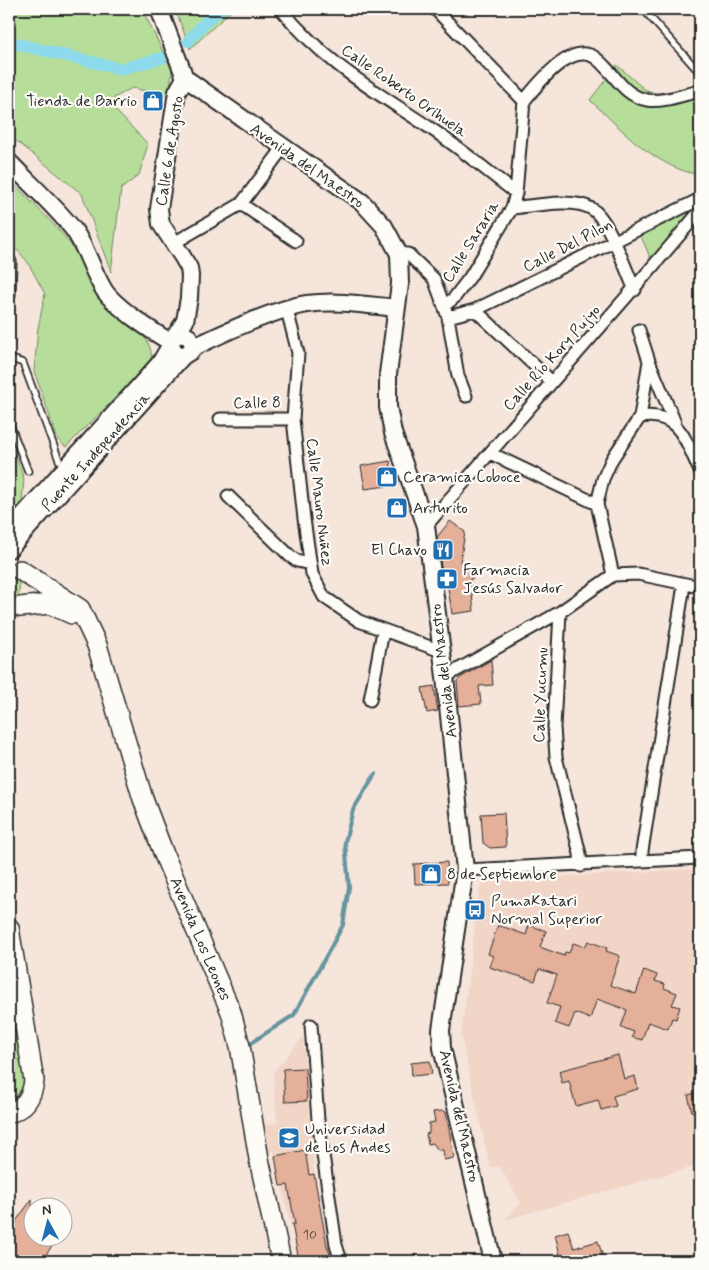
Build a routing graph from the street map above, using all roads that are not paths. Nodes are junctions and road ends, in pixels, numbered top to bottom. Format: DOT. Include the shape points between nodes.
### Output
graph roads {
  1 [pos="159,9"];
  2 [pos="281,9"];
  3 [pos="435,9"];
  4 [pos="643,9"];
  5 [pos="700,73"];
  6 [pos="185,78"];
  7 [pos="700,91"];
  8 [pos="524,101"];
  9 [pos="283,148"];
  10 [pos="9,162"];
  11 [pos="516,193"];
  12 [pos="700,199"];
  13 [pos="241,204"];
  14 [pos="512,208"];
  15 [pos="700,211"];
  16 [pos="296,240"];
  17 [pos="613,241"];
  18 [pos="174,243"];
  19 [pos="399,254"];
  20 [pos="9,257"];
  21 [pos="635,290"];
  22 [pos="9,296"];
  23 [pos="444,306"];
  24 [pos="396,308"];
  25 [pos="287,310"];
  26 [pos="475,310"];
  27 [pos="448,317"];
  28 [pos="639,330"];
  29 [pos="179,345"];
  30 [pos="9,358"];
  31 [pos="649,361"];
  32 [pos="161,371"];
  33 [pos="551,382"];
  34 [pos="466,396"];
  35 [pos="640,417"];
  36 [pos="293,419"];
  37 [pos="220,420"];
  38 [pos="9,422"];
  39 [pos="675,423"];
  40 [pos="490,452"];
  41 [pos="59,460"];
  42 [pos="28,471"];
  43 [pos="700,471"];
  44 [pos="228,496"];
  45 [pos="597,504"];
  46 [pos="426,526"];
  47 [pos="9,531"];
  48 [pos="9,549"];
  49 [pos="310,564"];
  50 [pos="14,567"];
  51 [pos="613,575"];
  52 [pos="684,585"];
  53 [pos="700,587"];
  54 [pos="14,610"];
  55 [pos="560,612"];
  56 [pos="88,624"];
  57 [pos="383,631"];
  58 [pos="442,652"];
  59 [pos="445,677"];
  60 [pos="370,700"];
  61 [pos="700,858"];
  62 [pos="642,861"];
  63 [pos="581,866"];
  64 [pos="465,870"];
  65 [pos="9,928"];
  66 [pos="311,1025"];
  67 [pos="9,1113"];
  68 [pos="281,1261"];
  69 [pos="341,1261"];
  70 [pos="493,1261"];
  1 -- 6 [label="main road"];
  2 -- 11 [label="street, Calle Roberto Orihuela" via="303,36 335,64 432,129"];
  3 -- 8 [label="street"];
  4 -- 5 [label="lane"];
  6 -- 9 [label="main road, Avenida del Maestro"];
  6 -- 18 [label="main road, Calle 6 de Agosto" via="177,92 159,208 161,224"];
  7 -- 8 [label="street" via="647,100 623,89 596,58 579,54 551,70"];
  8 -- 11 [label="street, Calle Sararia"];
  9 -- 13 [label="street"];
  9 -- 19 [label="main road, Avenida del Maestro" via="362,202 384,226"];
  10 -- 29 [label="main road" via="72,229 112,299 157,335"];
  11 -- 14 [label="street, Calle Sararia"];
  12 -- 17 [label="street, Calle Del Pilon"];
  13 -- 16 [label="street"];
  13 -- 18 [label="street"];
  14 -- 17 [label="street" via="566,203 592,208 603,218"];
  14 -- 23 [label="street, Calle Sararia" via="470,277"];
  15 -- 21 [label="street, Calle Río Kory Pujyo"];
  17 -- 21 [label="street"];
  17 -- 26 [label="street, Calle Del Pilon"];
  18 -- 29 [label="main road, Calle 6 de Agosto" via="190,276 186,321"];
  19 -- 23 [label="street" via="408,254 434,279"];
  19 -- 24 [label="main road, Avenida del Maestro" via="400,284"];
  20 -- 22 [label="lane" via="13,262 12,295"];
  21 -- 33 [label="street, Calle Río Kory Pujyo"];
  23 -- 27 [label="street"];
  24 -- 25 [label="main road" via="326,303 306,304"];
  24 -- 46 [label="main road, Avenida del Maestro" via="388,374 388,407 393,433"];
  25 -- 29 [label="main road"];
  25 -- 36 [label="street, Calle Mauro Nuñez" via="298,353"];
  26 -- 27 [label="street, Calle Del Pilon"];
  26 -- 33 [label="street"];
  27 -- 34 [label="street" via="458,376"];
  28 -- 31 [label="street"];
  29 -- 32 [label="main road, Puente Independencia"];
  30 -- 41 [label="lane" via="23,363"];
  31 -- 35 [label="street"];
  31 -- 39 [label="street"];
  32 -- 47 [label="main road, Puente Independencia"];
  32 -- 48 [label="main road, Puente Independencia"];
  33 -- 40 [label="street, Calle Río Kory Pujyo"];
  35 -- 39 [label="street" via="660,417"];
  35 -- 45 [label="street" via="612,459"];
  36 -- 37 [label="street, Calle 8"];
  36 -- 49 [label="street, Calle Mauro Nuñez"];
  38 -- 42 [label="lane"];
  39 -- 43 [label="street"];
  40 -- 45 [label="street"];
  40 -- 46 [label="street, Calle Río Kory Pujyo"];
  44 -- 49 [label="street" via="290,556"];
  45 -- 51 [label="street"];
  46 -- 58 [label="main road, Avenida del Maestro"];
  49 -- 57 [label="street, Calle Mauro Nuñez" via="324,597"];
  50 -- 54 [label="main road" via="28,586 27,594"];
  50 -- 56 [label="main road, Avenida Los Leones" via="80,609"];
  51 -- 52 [label="street" via="638,574"];
  51 -- 55 [label="street"];
  52 -- 53 [label="street"];
  52 -- 62 [label="street"];
  54 -- 56 [label="main road" via="50,604"];
  55 -- 59 [label="street"];
  55 -- 63 [label="street, Calle Yucumu" via="554,727 556,757"];
  56 -- 68 [label="main road, Avenida Los Leones" via="164,857 231,1012 242,1054 259,1159"];
  57 -- 58 [label="street, Calle Mauro Nuñez"];
  57 -- 60 [label="street"];
  58 -- 59 [label="main road, Avenida del Maestro"];
  59 -- 64 [label="main road, Avenida del Maestro"];
  61 -- 62 [label="street"];
  62 -- 63 [label="street"];
  63 -- 64 [label="street"];
  64 -- 70 [label="main road, Avenida del Maestro" via="442,1048"];
  65 -- 67 [label="main road" via="34,1081 29,1100"];
  66 -- 69 [label="street" via="318,1120 336,1246"];
}
